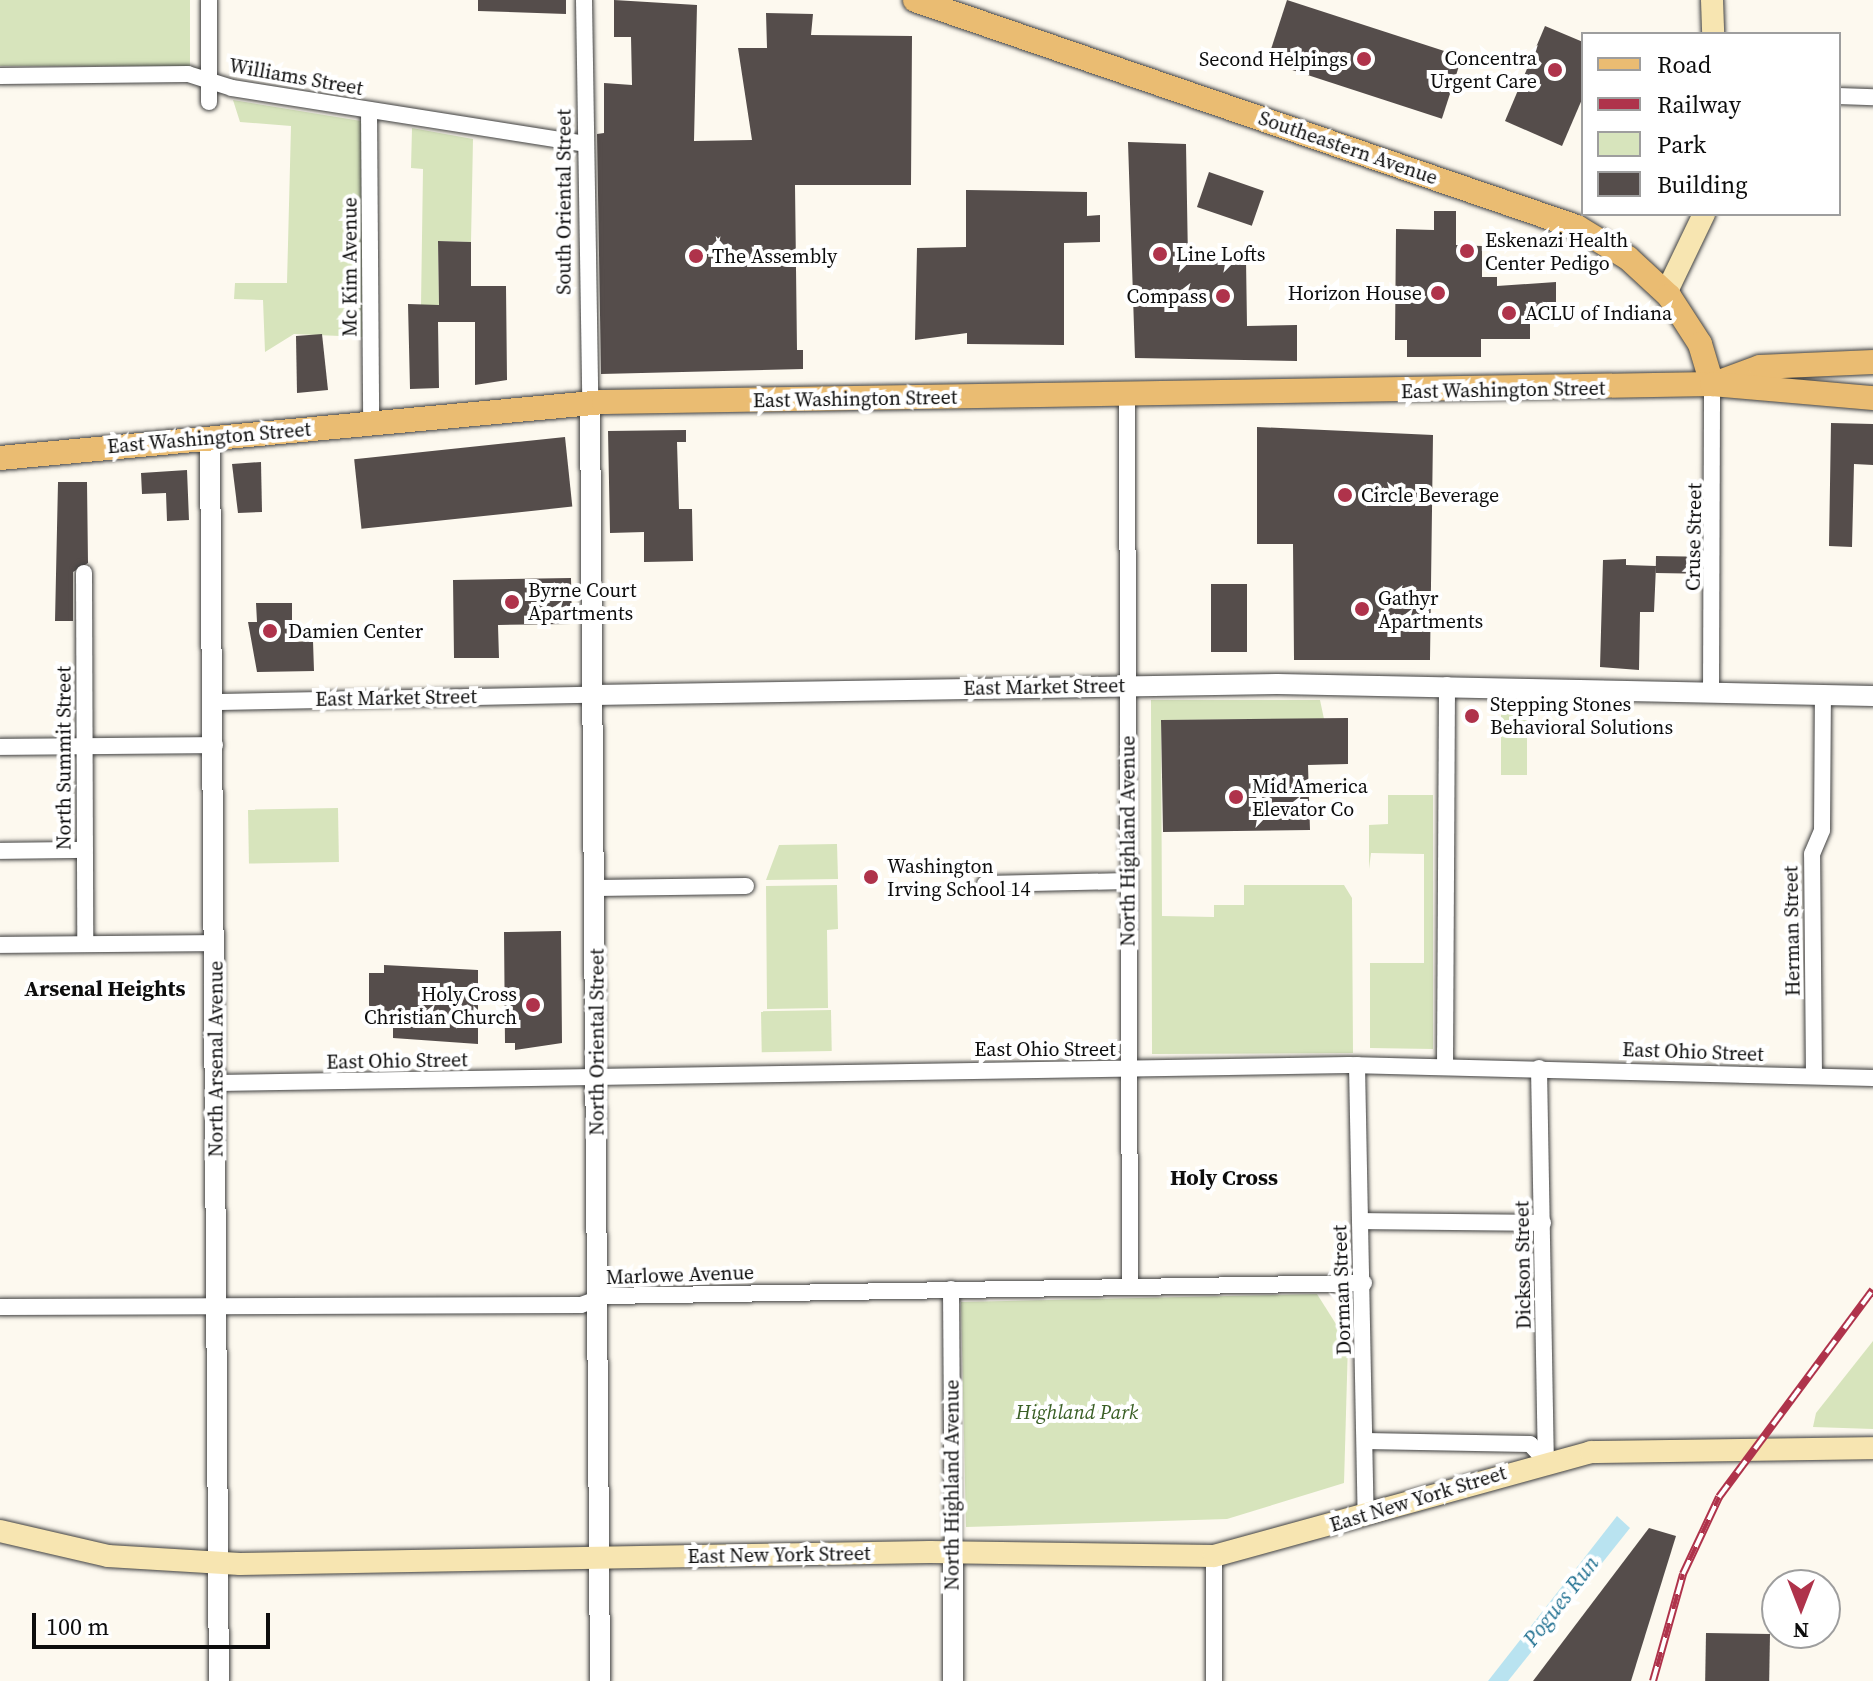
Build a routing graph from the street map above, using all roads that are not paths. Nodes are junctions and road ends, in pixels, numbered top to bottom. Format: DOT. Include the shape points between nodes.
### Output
graph roads {
  1 [pos="209,0"];
  2 [pos="584,0"];
  3 [pos="915,0"];
  4 [pos="1712,0"];
  5 [pos="1713,32"];
  6 [pos="0,76"];
  7 [pos="209,80"];
  8 [pos="1841,96"];
  9 [pos="1873,97"];
  10 [pos="209,102"];
  11 [pos="369,110"];
  12 [pos="584,144"];
  13 [pos="1703,216"];
  14 [pos="1666,293"];
  15 [pos="1873,362"];
  16 [pos="1712,384"];
  17 [pos="1127,396"];
  18 [pos="1873,398"];
  19 [pos="590,404"];
  20 [pos="371,423"];
  21 [pos="210,438"];
  22 [pos="0,458"];
  23 [pos="84,573"];
  24 [pos="1447,685"];
  25 [pos="1127,686"];
  26 [pos="1711,690"];
  27 [pos="1823,694"];
  28 [pos="594,695"];
  29 [pos="1873,696"];
  30 [pos="215,702"];
  31 [pos="215,745"];
  32 [pos="83,746"];
  33 [pos="0,747"];
  34 [pos="85,850"];
  35 [pos="0,851"];
  36 [pos="1128,881"];
  37 [pos="985,884"];
  38 [pos="746,886"];
  39 [pos="596,888"];
  40 [pos="216,943"];
  41 [pos="85,944"];
  42 [pos="0,945"];
  43 [pos="1357,1065"];
  44 [pos="1445,1067"];
  45 [pos="1539,1068"];
  46 [pos="1129,1069"];
  47 [pos="597,1076"];
  48 [pos="1814,1076"];
  49 [pos="1873,1078"];
  50 [pos="217,1083"];
  51 [pos="1362,1221"];
  52 [pos="1543,1223"];
  53 [pos="1364,1283"];
  54 [pos="1130,1286"];
  55 [pos="951,1289"];
  56 [pos="597,1298"];
  57 [pos="0,1307"];
  58 [pos="217,1308"];
  59 [pos="1365,1441"];
  60 [pos="1873,1448"];
  61 [pos="1546,1461"];
  62 [pos="1366,1514"];
  63 [pos="0,1531"];
  64 [pos="953,1552"];
  65 [pos="1214,1556"];
  66 [pos="599,1558"];
  67 [pos="218,1563"];
  68 [pos="219,1681"];
  69 [pos="600,1681"];
  70 [pos="953,1681"];
  71 [pos="1214,1681"];
  1 -- 7 [label="street"];
  2 -- 12 [label="street, South Oriental Street"];
  3 -- 14 [label="main road, Southeastern Avenue" via="1566,223 1628,258"];
  4 -- 5 [label="main road"];
  6 -- 7 [label="street, Williams Street" via="188,74"];
  7 -- 10 [label="street"];
  7 -- 11 [label="street, Williams Street"];
  8 -- 9 [label="street"];
  11 -- 12 [label="street, Williams Street"];
  11 -- 20 [label="street, Mc Kim Avenue"];
  12 -- 19 [label="street, South Oriental Street"];
  13 -- 14 [label="main road"];
  14 -- 16 [label="main road, Southeastern Avenue" via="1701,345"];
  15 -- 16 [label="main road, East Washington Street" via="1760,367"];
  16 -- 17 [label="main road, East Washington Street"];
  16 -- 18 [label="main road, East Washington Street"];
  16 -- 26 [label="street, Cruse Street"];
  17 -- 19 [label="main road, East Washington Street"];
  17 -- 25 [label="street, North Highland Avenue"];
  19 -- 20 [label="main road, East Washington Street"];
  19 -- 28 [label="street, North Oriental Street"];
  20 -- 21 [label="main road, East Washington Street"];
  21 -- 22 [label="main road, East Washington Street"];
  21 -- 30 [label="street, North Arsenal Avenue"];
  23 -- 32 [label="street, North Summit Street"];
  24 -- 25 [label="street, East Market Street"];
  24 -- 26 [label="street, East Market Street"];
  24 -- 44 [label="street"];
  25 -- 28 [label="street, East Market Street"];
  25 -- 36 [label="street, North Highland Avenue"];
  26 -- 27 [label="street, East Market Street"];
  27 -- 29 [label="street, East Market Street"];
  27 -- 48 [label="street, Herman Street" via="1822,830 1812,854"];
  28 -- 30 [label="street, East Market Street"];
  28 -- 39 [label="street, North Oriental Street"];
  30 -- 31 [label="street, North Arsenal Avenue"];
  31 -- 32 [label="street"];
  31 -- 40 [label="street, North Arsenal Avenue"];
  32 -- 33 [label="street"];
  32 -- 34 [label="street, North Summit Street"];
  34 -- 35 [label="street"];
  34 -- 41 [label="street, North Summit Street"];
  36 -- 37 [label="street"];
  36 -- 46 [label="street, North Highland Avenue"];
  38 -- 39 [label="street"];
  39 -- 47 [label="street, North Oriental Street"];
  40 -- 41 [label="street"];
  40 -- 50 [label="street, North Arsenal Avenue"];
  41 -- 42 [label="street"];
  43 -- 44 [label="street, East Ohio Street"];
  43 -- 46 [label="street, East Ohio Street"];
  43 -- 51 [label="street, Dorman Street"];
  44 -- 45 [label="street, East Ohio Street"];
  45 -- 48 [label="street, East Ohio Street"];
  45 -- 52 [label="street, Dickson Street"];
  46 -- 47 [label="street, East Ohio Street"];
  46 -- 54 [label="street, North Highland Avenue"];
  47 -- 50 [label="street, East Ohio Street"];
  47 -- 56 [label="street, North Oriental Street"];
  48 -- 49 [label="street, East Ohio Street"];
  50 -- 58 [label="street, North Arsenal Avenue"];
  51 -- 52 [label="street"];
  51 -- 53 [label="street, Dorman Street"];
  52 -- 61 [label="street, Dickson Street"];
  53 -- 54 [label="street, Marlowe Avenue"];
  53 -- 59 [label="street, Dorman Street"];
  54 -- 55 [label="street, Marlowe Avenue"];
  55 -- 56 [label="street, Marlowe Avenue"];
  55 -- 64 [label="street, North Highland Avenue"];
  56 -- 58 [label="street, Marlowe Avenue" via="581,1305"];
  56 -- 66 [label="street, North Oriental Street"];
  57 -- 58 [label="street, Marlowe Avenue"];
  58 -- 67 [label="street, North Arsenal Avenue"];
  59 -- 61 [label="street, East New York Street" via="1530,1444"];
  59 -- 62 [label="street, Dorman Street"];
  60 -- 61 [label="main road, East New York Street" via="1640,1447"];
  61 -- 62 [label="main road, East New York Street"];
  62 -- 65 [label="main road, East New York Street"];
  63 -- 67 [label="main road, East New York Street" via="108,1556"];
  64 -- 65 [label="main road, East New York Street"];
  64 -- 66 [label="main road, East New York Street"];
  64 -- 70 [label="street, North Highland Avenue"];
  65 -- 71 [label="street"];
  66 -- 67 [label="main road, East New York Street"];
  66 -- 69 [label="street, North Oriental Street"];
  67 -- 68 [label="street, North Arsenal Avenue"];
}
